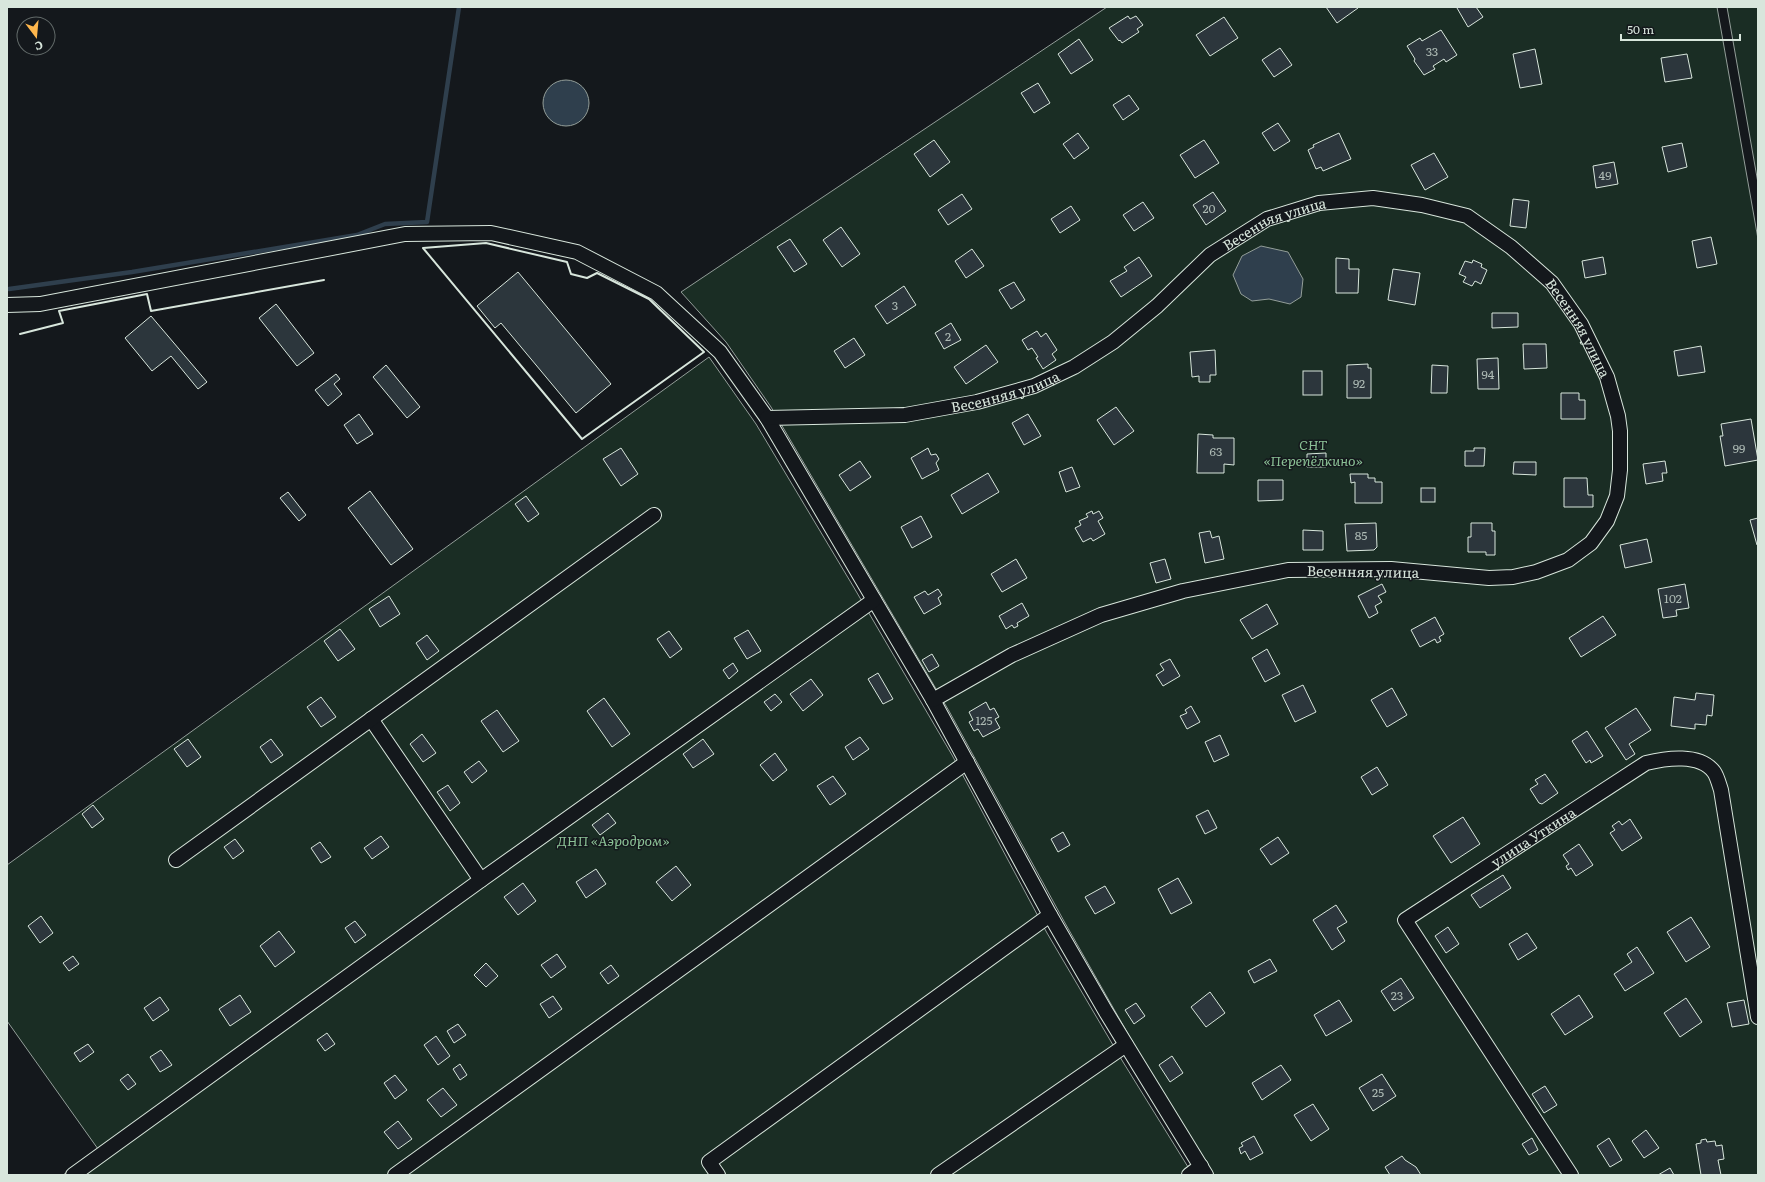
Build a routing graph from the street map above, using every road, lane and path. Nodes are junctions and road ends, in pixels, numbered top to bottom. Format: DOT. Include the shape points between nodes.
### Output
graph roads {
  1 [pos="7,305"];
  2 [pos="767,418"];
  3 [pos="654,515"];
  4 [pos="874,600"];
  5 [pos="933,700"];
  6 [pos="371,719"];
  7 [pos="967,762"];
  8 [pos="176,860"];
  9 [pos="481,880"];
  10 [pos="1050,915"];
  11 [pos="1758,1017"];
  12 [pos="1126,1045"];
  13 [pos="1204,1170"];
  14 [pos="73,1175"];
  15 [pos="395,1175"];
  16 [pos="718,1175"];
  17 [pos="938,1175"];
  18 [pos="1189,1175"];
  19 [pos="1571,1175"];
  1 -- 2 [label="street" via="40,304 405,234 491,233 578,252 656,293 720,352"];
  2 -- 4 [label="street"];
  2 -- 5 [label="street, Весенняя улица" via="905,415 977,402 1034,386 1074,367 1113,342 1157,306 1210,255 1267,219 1320,203 1373,198 1422,205 1466,216 1511,247 1552,283 1581,324 1607,377 1618,416 1620,470 1617,496 1607,521 1591,543 1568,560 1536,572 1513,577 1489,578 1391,569 1288,570 1183,591 1101,615 1012,655"];
  3 -- 6 [label="street"];
  4 -- 5 [label="street"];
  4 -- 9 [label="street"];
  5 -- 7 [label="street"];
  6 -- 8 [label="street"];
  6 -- 9 [label="street"];
  7 -- 10 [label="street"];
  7 -- 15 [label="street"];
  9 -- 14 [label="street"];
  10 -- 12 [label="street"];
  10 -- 16 [label="street" via="709,1162"];
  11 -- 19 [label="street, улица Уткина" via="1721,790 1714,772 1700,760 1664,758 1646,763 1405,920"];
  12 -- 13 [label="street"];
  12 -- 17 [label="street"];
  13 -- 18 [label="street"];
}
